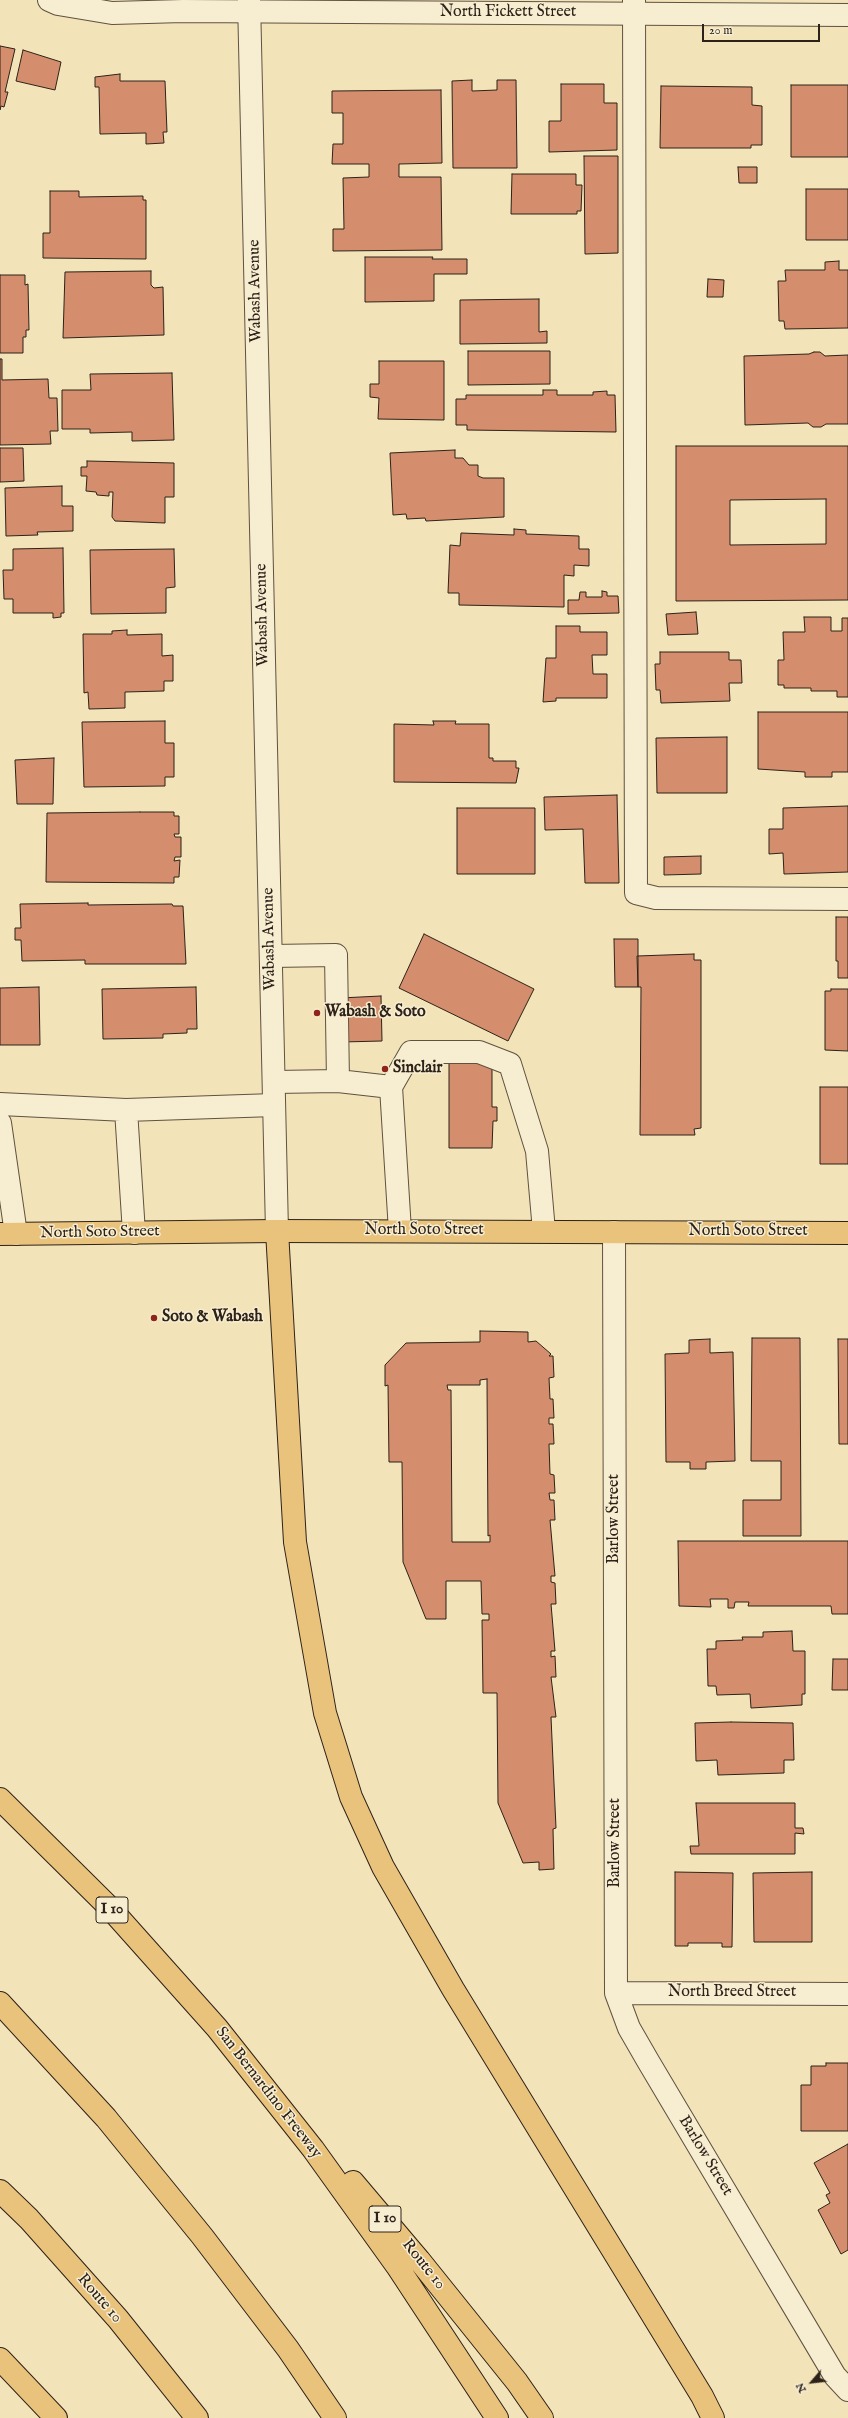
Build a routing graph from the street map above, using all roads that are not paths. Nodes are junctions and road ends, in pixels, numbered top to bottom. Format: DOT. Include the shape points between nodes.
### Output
graph roads {
  1 [pos="49,0"];
  2 [pos="249,6"];
  3 [pos="634,7"];
  4 [pos="848,15"];
  5 [pos="848,899"];
  6 [pos="271,956"];
  7 [pos="338,1081"];
  8 [pos="274,1082"];
  9 [pos="391,1087"];
  10 [pos="0,1104"];
  11 [pos="274,1105"];
  12 [pos="126,1110"];
  13 [pos="0,1123"];
  14 [pos="277,1231"];
  15 [pos="400,1231"];
  16 [pos="544,1231"];
  17 [pos="614,1232"];
  18 [pos="134,1233"];
  19 [pos="848,1233"];
  20 [pos="8,1234"];
  21 [pos="0,1799"];
  22 [pos="616,1993"];
  23 [pos="848,1994"];
  24 [pos="0,2003"];
  25 [pos="217,2028"];
  26 [pos="0,2190"];
  27 [pos="0,2197"];
  28 [pos="29,2220"];
  29 [pos="0,2359"];
  30 [pos="848,2390"];
  31 [pos="56,2418"];
  32 [pos="197,2418"];
  33 [pos="335,2418"];
  34 [pos="497,2418"];
  35 [pos="542,2418"];
  36 [pos="713,2418"];
  1 -- 2 [label="street, North Fickett Street" via="58,4 112,13"];
  2 -- 3 [label="street, North Fickett Street"];
  2 -- 6 [label="street, Wabash Avenue"];
  3 -- 4 [label="street, North Fickett Street"];
  3 -- 5 [label="street" via="636,893 656,898"];
  6 -- 7 [label="street" via="336,955"];
  6 -- 8 [label="street, Wabash Avenue"];
  7 -- 8 [label="street"];
  7 -- 9 [label="street"];
  8 -- 11 [label="street, Wabash Avenue"];
  9 -- 15 [label="street"];
  9 -- 16 [label="street" via="411,1052 479,1052 510,1064 537,1151"];
  10 -- 12 [label="street"];
  11 -- 12 [label="street"];
  11 -- 14 [label="street, Wabash Avenue"];
  12 -- 18 [label="street"];
  13 -- 20 [label="street"];
  14 -- 15 [label="main road, North Soto Street"];
  14 -- 18 [label="main road, North Soto Street"];
  14 -- 36 [label="main road" via="295,1542 325,1713 351,1797 383,1866 453,1989"];
  15 -- 16 [label="main road, North Soto Street"];
  16 -- 17 [label="main road, North Soto Street"];
  17 -- 19 [label="main road, North Soto Street"];
  17 -- 22 [label="street, Barlow Street"];
  18 -- 20 [label="main road, North Soto Street"];
  21 -- 25 [label="main road, San Bernardino Freeway / I 10" via="109,1907"];
  22 -- 23 [label="street, North Breed Street"];
  22 -- 30 [label="street, Barlow Street" via="629,2028 644,2055 835,2376"];
  24 -- 33 [label="main road" via="106,2118 167,2192 288,2349"];
  25 -- 34 [label="main road, San Bernardino Freeway" via="322,2161 406,2279"];
  25 -- 35 [label="main road, Route 10 / I 10" via="318,2140 420,2260 517,2382"];
  26 -- 28 [label="main road"];
  27 -- 28 [label="main road"];
  28 -- 32 [label="main road, Route 10" via="118,2319"];
  29 -- 31 [label="main road"];
}
